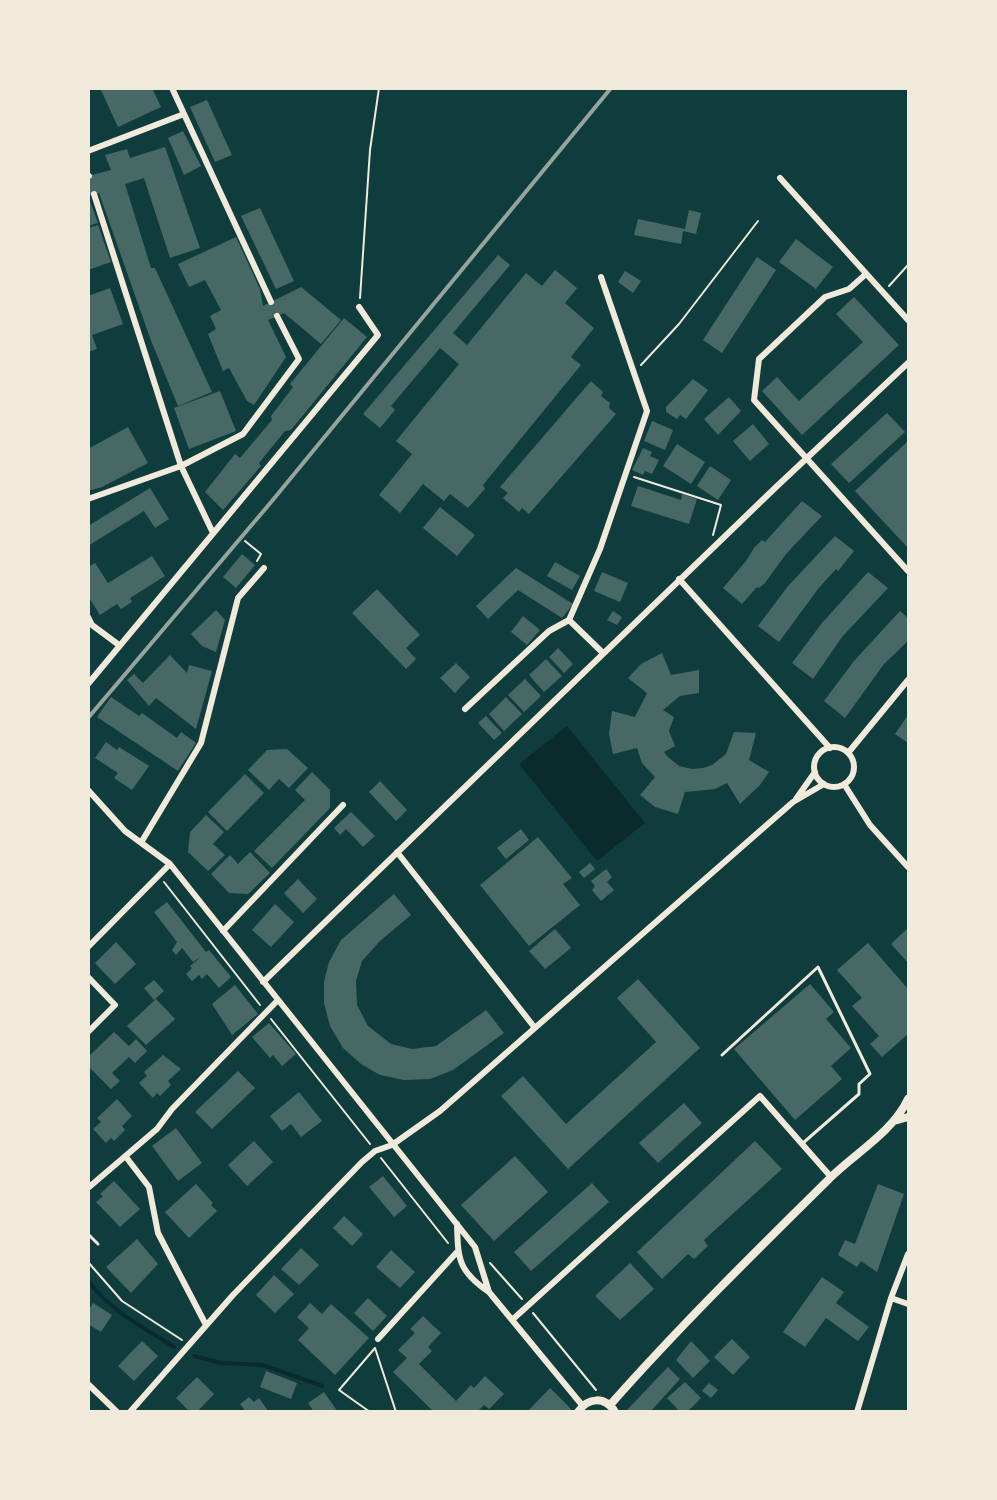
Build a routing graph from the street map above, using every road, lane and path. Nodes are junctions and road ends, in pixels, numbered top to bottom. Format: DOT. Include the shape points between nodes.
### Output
graph roads {
  1 [pos="172,88"];
  2 [pos="378,88"];
  3 [pos="184,114"];
  4 [pos="88,151"];
  5 [pos="780,178"];
  6 [pos="94,194"];
  7 [pos="758,221"];
  8 [pos="909,265"];
  9 [pos="866,274"];
  10 [pos="601,278"];
  11 [pos="883,292"];
  12 [pos="271,302"];
  13 [pos="359,307"];
  14 [pos="277,316"];
  15 [pos="909,320"];
  16 [pos="909,363"];
  17 [pos="633,373"];
  18 [pos="808,458"];
  19 [pos="181,466"];
  20 [pos="626,475"];
  21 [pos="88,499"];
  22 [pos="213,533"];
  23 [pos="245,541"];
  24 [pos="719,542"];
  25 [pos="261,554"];
  26 [pos="264,568"];
  27 [pos="909,571"];
  28 [pos="679,579"];
  29 [pos="88,617"];
  30 [pos="569,620"];
  31 [pos="119,645"];
  32 [pos="603,653"];
  33 [pos="909,680"];
  34 [pos="88,684"];
  35 [pos="465,710"];
  36 [pos="830,748"];
  37 [pos="848,753"];
  38 [pos="815,772"];
  39 [pos="824,784"];
  40 [pos="844,784"];
  41 [pos="88,790"];
  42 [pos="793,802"];
  43 [pos="343,805"];
  44 [pos="142,841"];
  45 [pos="397,852"];
  46 [pos="170,864"];
  47 [pos="909,867"];
  48 [pos="223,931"];
  49 [pos="88,947"];
  50 [pos="88,977"];
  51 [pos="263,982"];
  52 [pos="278,1000"];
  53 [pos="536,1028"];
  54 [pos="88,1032"];
  55 [pos="722,1054"];
  56 [pos="909,1099"];
  57 [pos="909,1117"];
  58 [pos="894,1121"];
  59 [pos="392,1145"];
  60 [pos="802,1145"];
  61 [pos="126,1156"];
  62 [pos="831,1177"];
  63 [pos="88,1188"];
  64 [pos="457,1223"];
  65 [pos="88,1234"];
  66 [pos="98,1244"];
  67 [pos="457,1251"];
  68 [pos="909,1254"];
  69 [pos="88,1262"];
  70 [pos="489,1292"];
  71 [pos="891,1298"];
  72 [pos="909,1304"];
  73 [pos="512,1320"];
  74 [pos="206,1325"];
  75 [pos="378,1339"];
  76 [pos="189,1344"];
  77 [pos="375,1348"];
  78 [pos="90,1388"];
  79 [pos="580,1408"];
  80 [pos="612,1408"];
  81 [pos="117,1412"];
  82 [pos="130,1412"];
  83 [pos="370,1412"];
  84 [pos="396,1412"];
  85 [pos="857,1412"];
  1 -- 3 [label="street"];
  2 -- 13 [label="path"];
  3 -- 4 [label="street"];
  3 -- 12 [label="street"];
  5 -- 9 [label="street"];
  6 -- 19 [label="street"];
  7 -- 17 [label="path" via="680,324"];
  8 -- 11 [label="path"];
  9 -- 11 [label="street"];
  9 -- 18 [label="street" via="849,289 825,297 759,359 754,400"];
  10 -- 17 [label="street"];
  11 -- 15 [label="street"];
  13 -- 22 [label="street" via="378,335"];
  14 -- 19 [label="street" via="299,359 243,434"];
  16 -- 18 [label="street"];
  17 -- 20 [label="street" via="647,411"];
  18 -- 24 [label="street"];
  18 -- 27 [label="street"];
  19 -- 21 [label="street"];
  19 -- 22 [label="street"];
  20 -- 24 [label="path" via="721,505 711,533"];
  20 -- 30 [label="street"];
  22 -- 31 [label="street"];
  23 -- 25 [label="path"];
  24 -- 28 [label="street"];
  26 -- 44 [label="street" via="238,598 201,743"];
  28 -- 32 [label="street"];
  28 -- 36 [label="street"];
  29 -- 31 [label="street" via="92,625"];
  30 -- 32 [label="street"];
  30 -- 35 [label="street" via="549,631"];
  31 -- 34 [label="street"];
  32 -- 45 [label="street"];
  33 -- 37 [label="street"];
  36 -- 37 [label="street"];
  36 -- 38 [label="street" via="819,754"];
  37 -- 40 [label="street" via="854,770"];
  38 -- 39 [label="street"];
  38 -- 42 [label="street"];
  39 -- 40 [label="street"];
  39 -- 42 [label="street"];
  40 -- 47 [label="street" via="870,825"];
  41 -- 44 [label="street" via="124,831"];
  42 -- 53 [label="street"];
  43 -- 48 [label="street"];
  44 -- 46 [label="street"];
  45 -- 51 [label="street"];
  45 -- 53 [label="street"];
  46 -- 48 [label="street"];
  46 -- 49 [label="street"];
  48 -- 51 [label="street"];
  50 -- 54 [label="street" via="115,1005"];
  51 -- 52 [label="street"];
  52 -- 59 [label="street"];
  52 -- 61 [label="street" via="157,1129"];
  53 -- 59 [label="street" via="440,1111"];
  55 -- 60 [label="lane" via="818,967 870,1074 859,1084 859,1094"];
  56 -- 58 [label="street"];
  57 -- 58 [label="street"];
  58 -- 62 [label="street"];
  59 -- 64 [label="street"];
  59 -- 74 [label="street" via="375,1151 362,1162"];
  60 -- 62 [label="street"];
  60 -- 73 [label="street" via="759,1096"];
  61 -- 63 [label="street"];
  61 -- 74 [label="street" via="149,1187 158,1233"];
  62 -- 80 [label="street" via="716,1290"];
  64 -- 67 [label="street"];
  64 -- 70 [label="street" via="475,1247"];
  65 -- 66 [label="lane"];
  67 -- 70 [label="street" via="464,1268"];
  67 -- 75 [label="street"];
  68 -- 71 [label="street"];
  69 -- 76 [label="path" via="122,1301"];
  70 -- 73 [label="street"];
  71 -- 72 [label="street"];
  71 -- 85 [label="street"];
  73 -- 79 [label="street"];
  74 -- 76 [label="street"];
  75 -- 77 [label="path"];
  76 -- 82 [label="street"];
  77 -- 83 [label="path" via="339,1390"];
  77 -- 84 [label="path"];
  78 -- 81 [label="street"];
  79 -- 80 [label="street" via="599,1400"];
}
